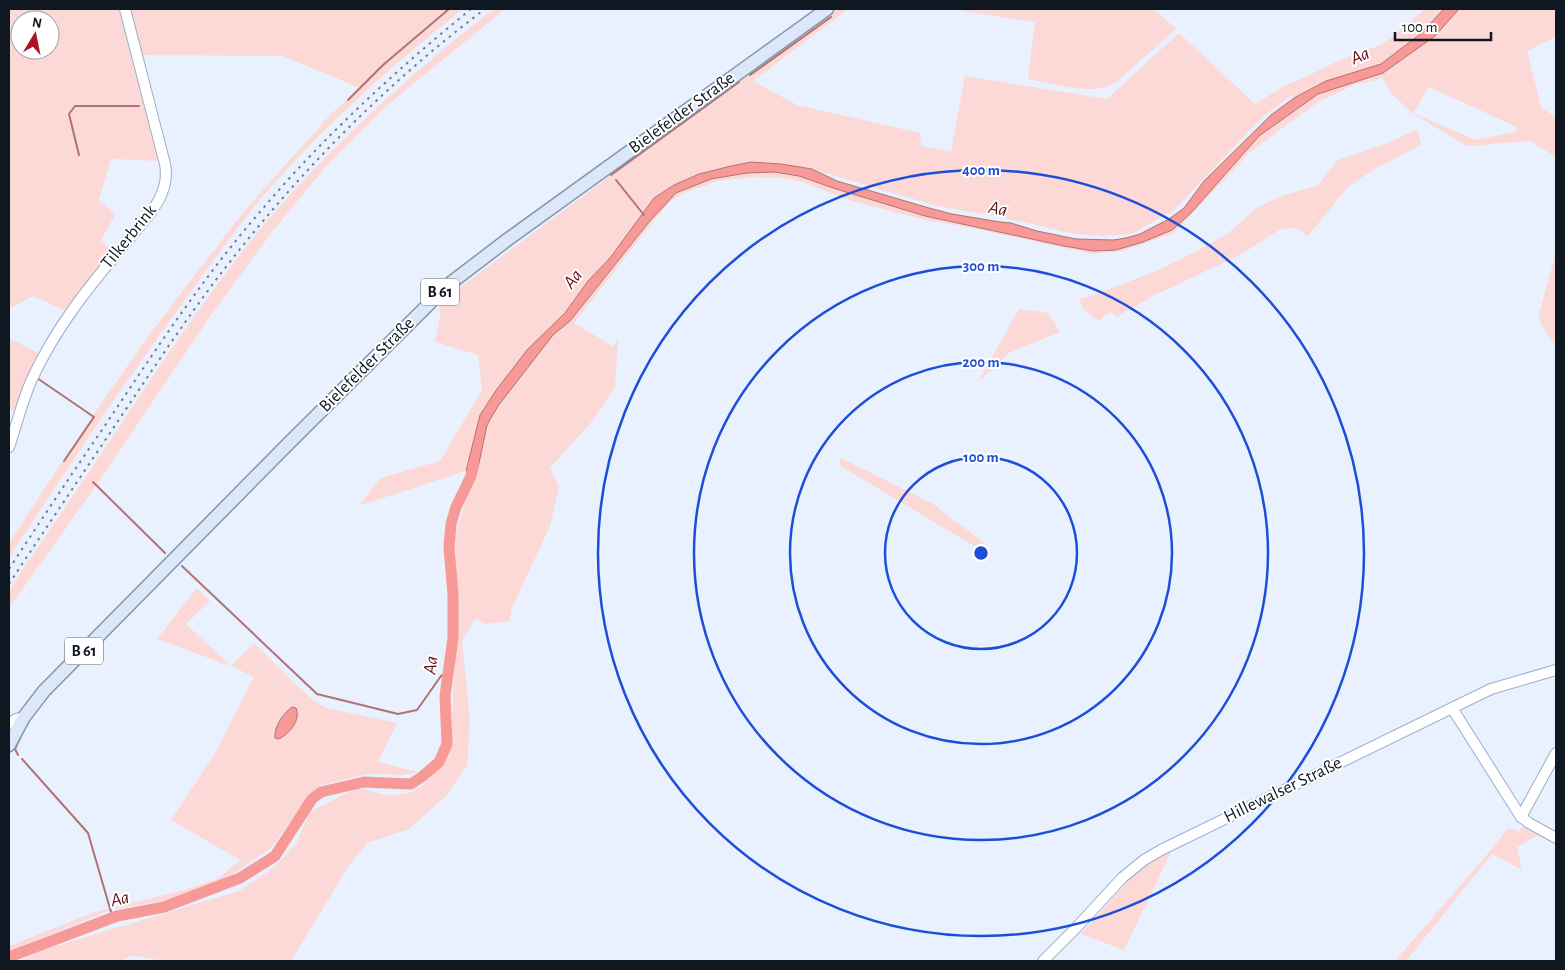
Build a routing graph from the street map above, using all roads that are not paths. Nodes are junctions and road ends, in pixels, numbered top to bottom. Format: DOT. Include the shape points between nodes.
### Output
graph roads {
  1 [pos="125,9"];
  2 [pos="827,9"];
  3 [pos="13,417"];
  4 [pos="9,447"];
  5 [pos="1556,670"];
  6 [pos="1452,708"];
  7 [pos="24,717"];
  8 [pos="9,724"];
  9 [pos="9,745"];
  10 [pos="1556,753"];
  11 [pos="1521,817"];
  12 [pos="1556,838"];
  13 [pos="1043,961"];
  1 -- 3 [label="street, Tilkerbrink" via="167,171 166,185 153,209 62,324"];
  2 -- 7 [label="main road, Bielefelder Straße / B 61" via="448,285 44,691"];
  3 -- 4 [label="street, Tilkerbrink"];
  5 -- 6 [label="street, Hillewalser Straße" via="1491,689"];
  6 -- 11 [label="street"];
  6 -- 13 [label="street, Hillewalser Straße" via="1144,860 1122,878"];
  7 -- 8 [label="street"];
  7 -- 9 [label="main road, Bielefelder Straße / B 61"];
  10 -- 11 [label="street"];
  11 -- 12 [label="street"];
}
